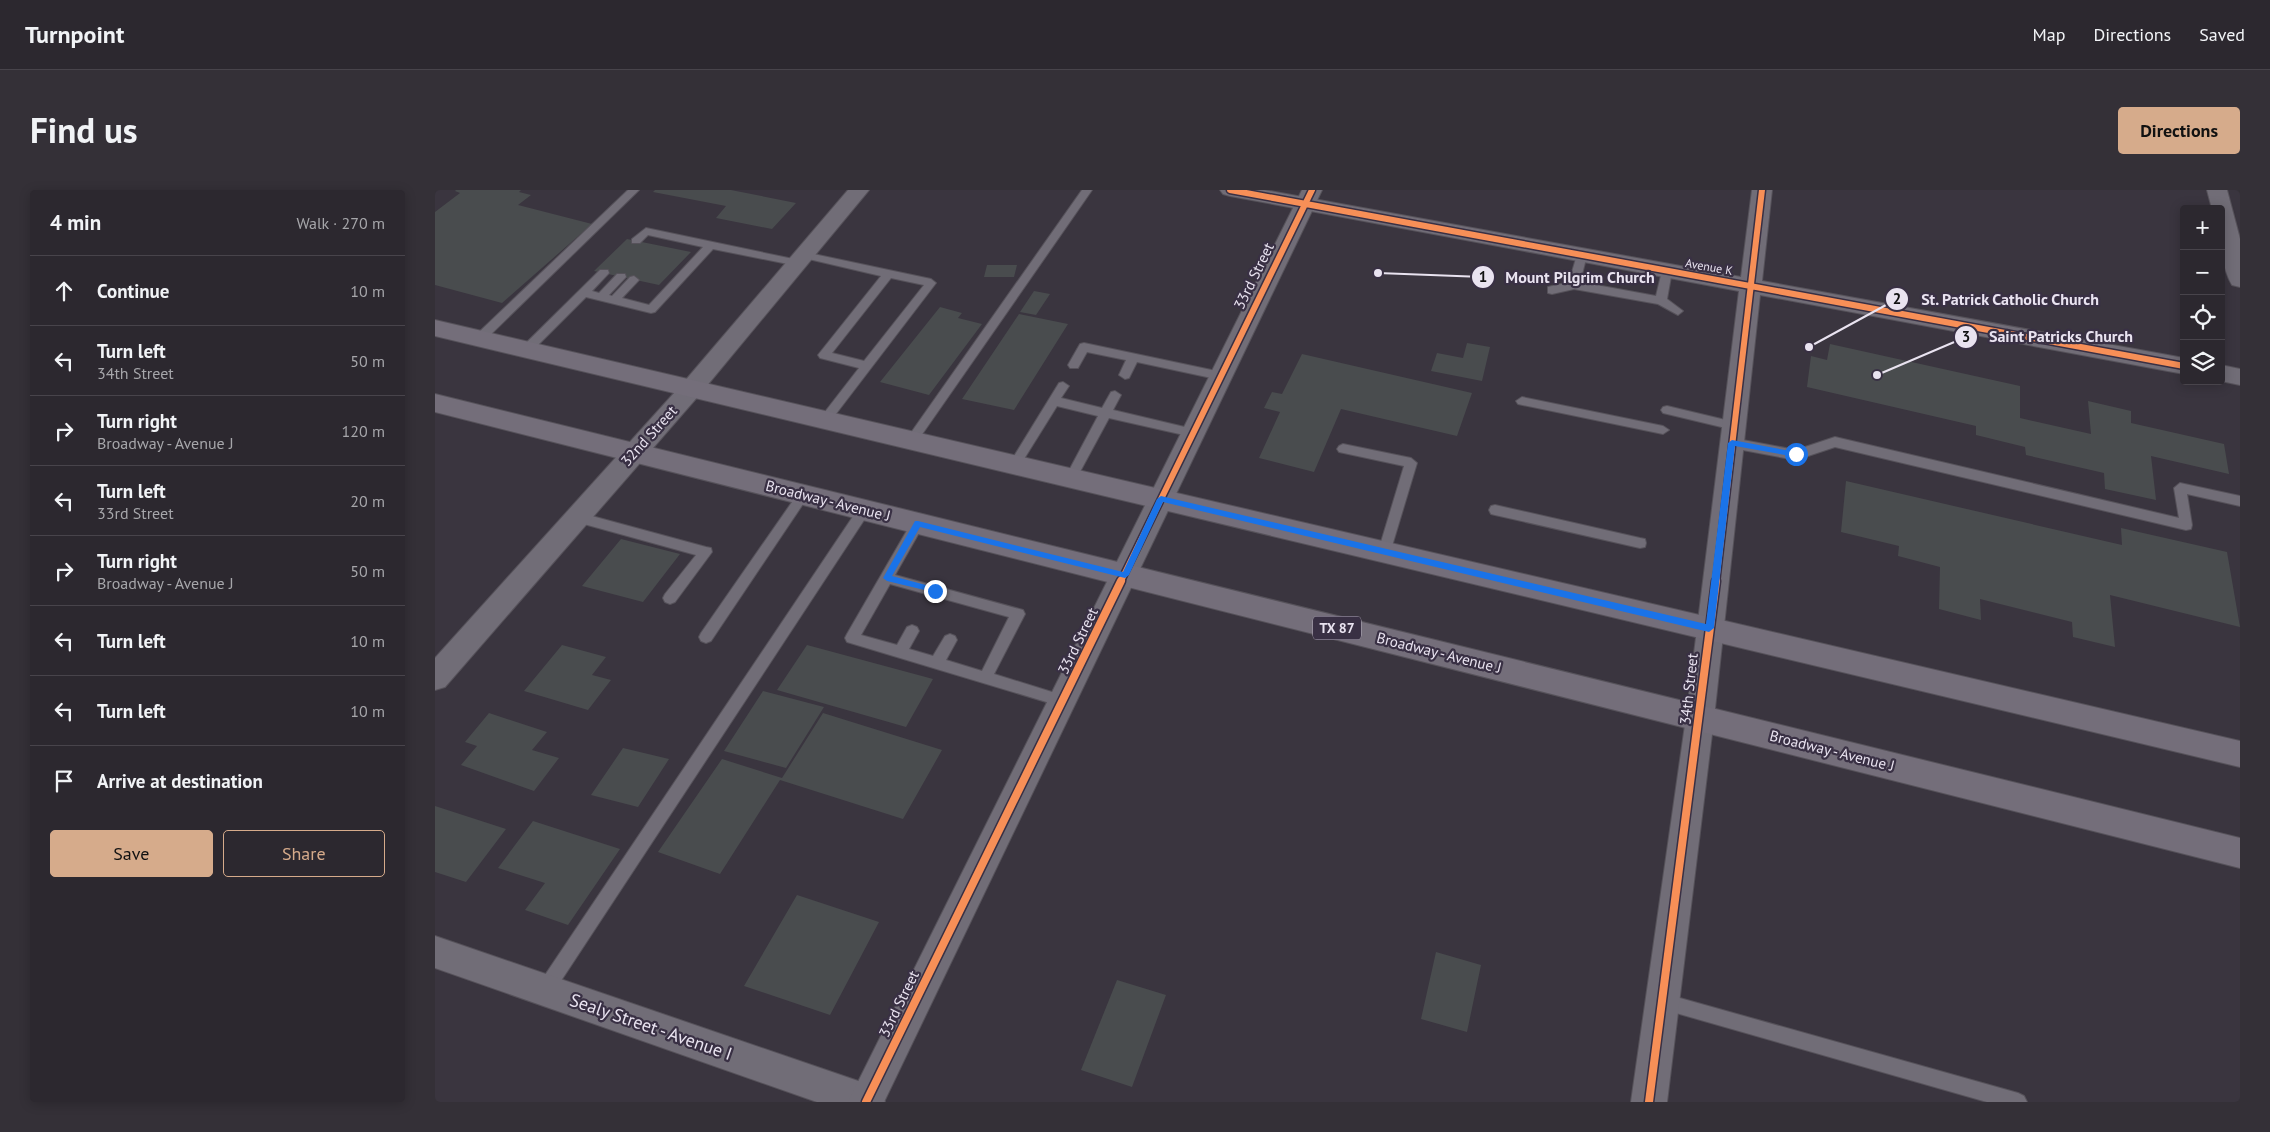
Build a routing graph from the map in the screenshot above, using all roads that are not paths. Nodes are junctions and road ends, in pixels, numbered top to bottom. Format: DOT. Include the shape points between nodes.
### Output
graph roads {
  1 [pos="634,190"];
  2 [pos="859,190"];
  3 [pos="1087,190"];
  4 [pos="1230,190"];
  5 [pos="1762,190"];
  6 [pos="2217,190"];
  7 [pos="1308,197"];
  8 [pos="662,234"];
  9 [pos="676,238"];
  10 [pos="636,241"];
  11 [pos="653,244"];
  12 [pos="711,245"];
  13 [pos="666,248"];
  14 [pos="1582,255"];
  15 [pos="801,259"];
  16 [pos="1667,271"];
  17 [pos="604,273"];
  18 [pos="888,274"];
  19 [pos="621,277"];
  20 [pos="634,280"];
  21 [pos="2240,280"];
  22 [pos="1574,285"];
  23 [pos="1751,286"];
  24 [pos="1552,290"];
  25 [pos="584,293"];
  26 [pos="601,297"];
  27 [pos="614,300"];
  28 [pos="1661,301"];
  29 [pos="1678,311"];
  30 [pos="435,328"];
  31 [pos="480,338"];
  32 [pos="527,349"];
  33 [pos="1133,358"];
  34 [pos="1074,365"];
  35 [pos="2180,365"];
  36 [pos="867,366"];
  37 [pos="2225,374"];
  38 [pos="1125,375"];
  39 [pos="1221,376"];
  40 [pos="2240,377"];
  41 [pos="1063,386"];
  42 [pos="692,388"];
  43 [pos="1115,395"];
  44 [pos="1054,401"];
  45 [pos="1522,401"];
  46 [pos="435,403"];
  47 [pos="1667,410"];
  48 [pos="1106,413"];
  49 [pos="825,420"];
  50 [pos="1663,430"];
  51 [pos="1193,433"];
  52 [pos="1733,434"];
  53 [pos="912,440"];
  54 [pos="1343,449"];
  55 [pos="634,452"];
  56 [pos="1015,464"];
  57 [pos="1071,478"];
  58 [pos="803,495"];
  59 [pos="1161,499"];
  60 [pos="2240,501"];
  61 [pos="864,510"];
  62 [pos="1495,510"];
  63 [pos="577,518"];
  64 [pos="918,524"];
  65 [pos="1640,544"];
  66 [pos="1384,552"];
  67 [pos="1125,575"];
  68 [pos="887,578"];
  69 [pos="670,598"];
  70 [pos="1709,628"];
  71 [pos="912,630"];
  72 [pos="706,637"];
  73 [pos="950,640"];
  74 [pos="900,652"];
  75 [pos="936,664"];
  76 [pos="435,678"];
  77 [pos="985,678"];
  78 [pos="1063,701"];
  79 [pos="1700,718"];
  80 [pos="2240,754"];
  81 [pos="2240,853"];
  82 [pos="435,952"];
  83 [pos="545,990"];
  84 [pos="1662,1001"];
  85 [pos="866,1102"];
  86 [pos="1649,1102"];
  87 [pos="2018,1102"];
  1 -- 31 [label="lane"];
  2 -- 15 [label="street, 32nd Street"];
  3 -- 53 [label="lane"];
  4 -- 7 [label="street, Avenue K"];
  5 -- 23 [label="street, 34th Street"];
  6 -- 21 [label="street"];
  7 -- 14 [label="street, Avenue K"];
  7 -- 39 [label="street, 33rd Street"];
  8 -- 9 [label="lane"];
  8 -- 10 [label="lane" via="646,231"];
  8 -- 11 [label="lane"];
  9 -- 12 [label="lane"];
  9 -- 13 [label="lane"];
  12 -- 15 [label="lane"];
  12 -- 27 [label="lane" via="651,309"];
  14 -- 16 [label="street, Avenue K"];
  14 -- 22 [label="lane"];
  15 -- 18 [label="lane"];
  15 -- 42 [label="street, 32nd Street"];
  16 -- 23 [label="street, Avenue K"];
  16 -- 28 [label="lane"];
  17 -- 25 [label="lane"];
  18 -- 36 [label="lane" via="824,356"];
  18 -- 36 [label="lane" via="931,283"];
  19 -- 26 [label="lane"];
  20 -- 27 [label="lane"];
  22 -- 24 [label="lane"];
  22 -- 28 [label="lane"];
  23 -- 35 [label="street, Avenue K"];
  23 -- 52 [label="street, 34th Street"];
  25 -- 26 [label="lane"];
  25 -- 32 [label="lane"];
  26 -- 27 [label="lane"];
  28 -- 29 [label="lane"];
  30 -- 31 [label="main road"];
  31 -- 32 [label="main road"];
  32 -- 42 [label="main road"];
  33 -- 34 [label="lane" via="1084,348"];
  33 -- 38 [label="lane"];
  33 -- 39 [label="lane"];
  36 -- 49 [label="lane"];
  37 -- 40 [label="street"];
  39 -- 51 [label="street, 33rd Street"];
  41 -- 44 [label="lane"];
  42 -- 49 [label="main road"];
  42 -- 55 [label="street, 32nd Street"];
  43 -- 48 [label="lane"];
  44 -- 48 [label="lane"];
  44 -- 56 [label="lane"];
  45 -- 50 [label="lane"];
  46 -- 55 [label="main road, Broadway - Avenue J / TX 87"];
  47 -- 52 [label="lane"];
  48 -- 51 [label="lane"];
  48 -- 57 [label="lane"];
  49 -- 53 [label="main road"];
  51 -- 59 [label="street, 33rd Street"];
  52 -- 60 [label="lane" via="1796,454 1835,442 2186,525 2180,488"];
  52 -- 70 [label="street, 34th Street"];
  53 -- 56 [label="main road"];
  54 -- 66 [label="lane" via="1411,463"];
  55 -- 58 [label="main road, Broadway - Avenue J / TX 87"];
  55 -- 63 [label="street, 32nd Street"];
  56 -- 57 [label="main road"];
  57 -- 59 [label="main road"];
  58 -- 61 [label="main road, Broadway - Avenue J / TX 87"];
  58 -- 72 [label="lane"];
  59 -- 66 [label="main road"];
  59 -- 67 [label="street, 33rd Street"];
  61 -- 64 [label="main road, Broadway - Avenue J / TX 87"];
  61 -- 83 [label="lane"];
  62 -- 65 [label="lane"];
  63 -- 69 [label="lane" via="706,552"];
  63 -- 76 [label="street, 32nd Street"];
  64 -- 67 [label="main road, Broadway - Avenue J / TX 87"];
  64 -- 68 [label="lane"];
  66 -- 70 [label="main road"];
  67 -- 78 [label="street, 33rd Street"];
  67 -- 79 [label="main road, Broadway - Avenue J / TX 87"];
  68 -- 74 [label="lane" via="852,638"];
  68 -- 77 [label="lane" via="932,595 1018,614"];
  70 -- 79 [label="street, 34th Street"];
  70 -- 80 [label="main road"];
  71 -- 74 [label="lane"];
  73 -- 75 [label="lane"];
  74 -- 75 [label="lane"];
  75 -- 77 [label="lane"];
  77 -- 78 [label="lane"];
  78 -- 85 [label="street, 33rd Street"];
  79 -- 81 [label="main road, Broadway - Avenue J / TX 87"];
  79 -- 84 [label="street, 34th Street"];
  82 -- 83 [label="street, Sealy Street - Avenue I"];
  83 -- 85 [label="street, Sealy Street - Avenue I"];
  84 -- 86 [label="street, 34th Street"];
  84 -- 87 [label="lane"];
}
